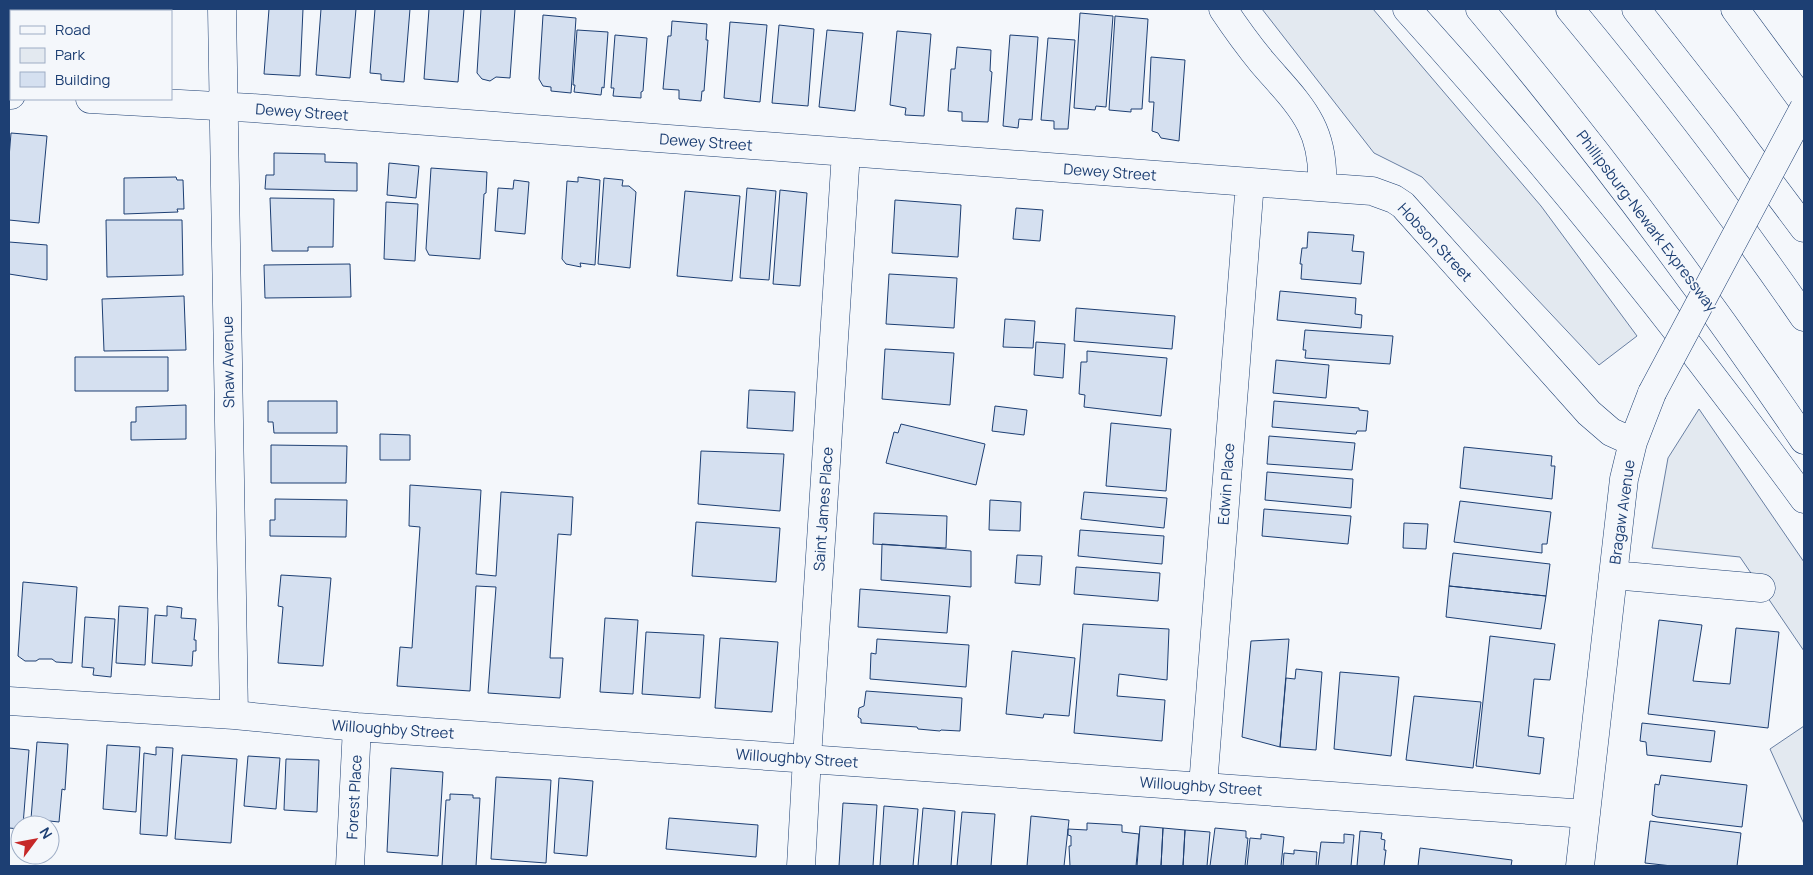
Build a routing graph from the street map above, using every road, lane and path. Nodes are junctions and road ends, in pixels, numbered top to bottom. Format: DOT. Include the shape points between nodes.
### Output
graph roads {
  1 [pos="222,9"];
  2 [pos="1223,9"];
  3 [pos="1407,9"];
  4 [pos="1480,9"];
  5 [pos="1570,9"];
  6 [pos="1734,9"];
  7 [pos="1642,16"];
  8 [pos="109,100"];
  9 [pos="1804,103"];
  10 [pos="223,106"];
  11 [pos="1804,108"];
  12 [pos="846,152"];
  13 [pos="1250,182"];
  14 [pos="1322,186"];
  15 [pos="1804,228"];
  16 [pos="1804,317"];
  17 [pos="1804,440"];
  18 [pos="1633,442"];
  19 [pos="1804,500"];
  20 [pos="1613,575"];
  21 [pos="1761,588"];
  22 [pos="9,701"];
  23 [pos="234,715"];
  24 [pos="357,727"];
  25 [pos="806,758"];
  26 [pos="1203,786"];
  27 [pos="1586,814"];
  28 [pos="350,866"];
  29 [pos="801,866"];
  30 [pos="1580,866"];
  1 -- 10 [label="main road, Shaw Avenue"];
  2 -- 14 [label="main road" via="1305,112 1322,157"];
  3 -- 19 [label="main road" via="1512,128 1629,269"];
  4 -- 17 [label="main road, Phillipsburg-Newark Expressway" via="1652,224"];
  5 -- 16 [label="main road" via="1722,203"];
  6 -- 9 [label="main road"];
  7 -- 15 [label="main road"];
  8 -- 10 [label="main road, Dewey Street"];
  10 -- 12 [label="main road, Dewey Street"];
  10 -- 23 [label="main road, Shaw Avenue"];
  11 -- 18 [label="main road, Bragaw Avenue, bridge" via="1652,393"];
  12 -- 13 [label="main road, Dewey Street"];
  12 -- 25 [label="main road, Saint James Place"];
  13 -- 14 [label="main road, Dewey Street"];
  13 -- 26 [label="main road, Edwin Place"];
  14 -- 18 [label="main road, Hobson Street" via="1372,191 1394,198 1403,205 1589,414 1611,432"];
  18 -- 20 [label="main road, Bragaw Avenue" via="1622,492"];
  20 -- 21 [label="main road"];
  20 -- 27 [label="main road, Bragaw Avenue"];
  22 -- 23 [label="main road, Willoughby Street"];
  23 -- 24 [label="main road, Willoughby Street"];
  24 -- 25 [label="main road, Willoughby Street"];
  24 -- 28 [label="main road, Forest Place"];
  25 -- 26 [label="main road, Willoughby Street"];
  25 -- 29 [label="main road, Saint James Place"];
  26 -- 27 [label="main road, Willoughby Street"];
  27 -- 30 [label="main road, Bragaw Avenue"];
}
